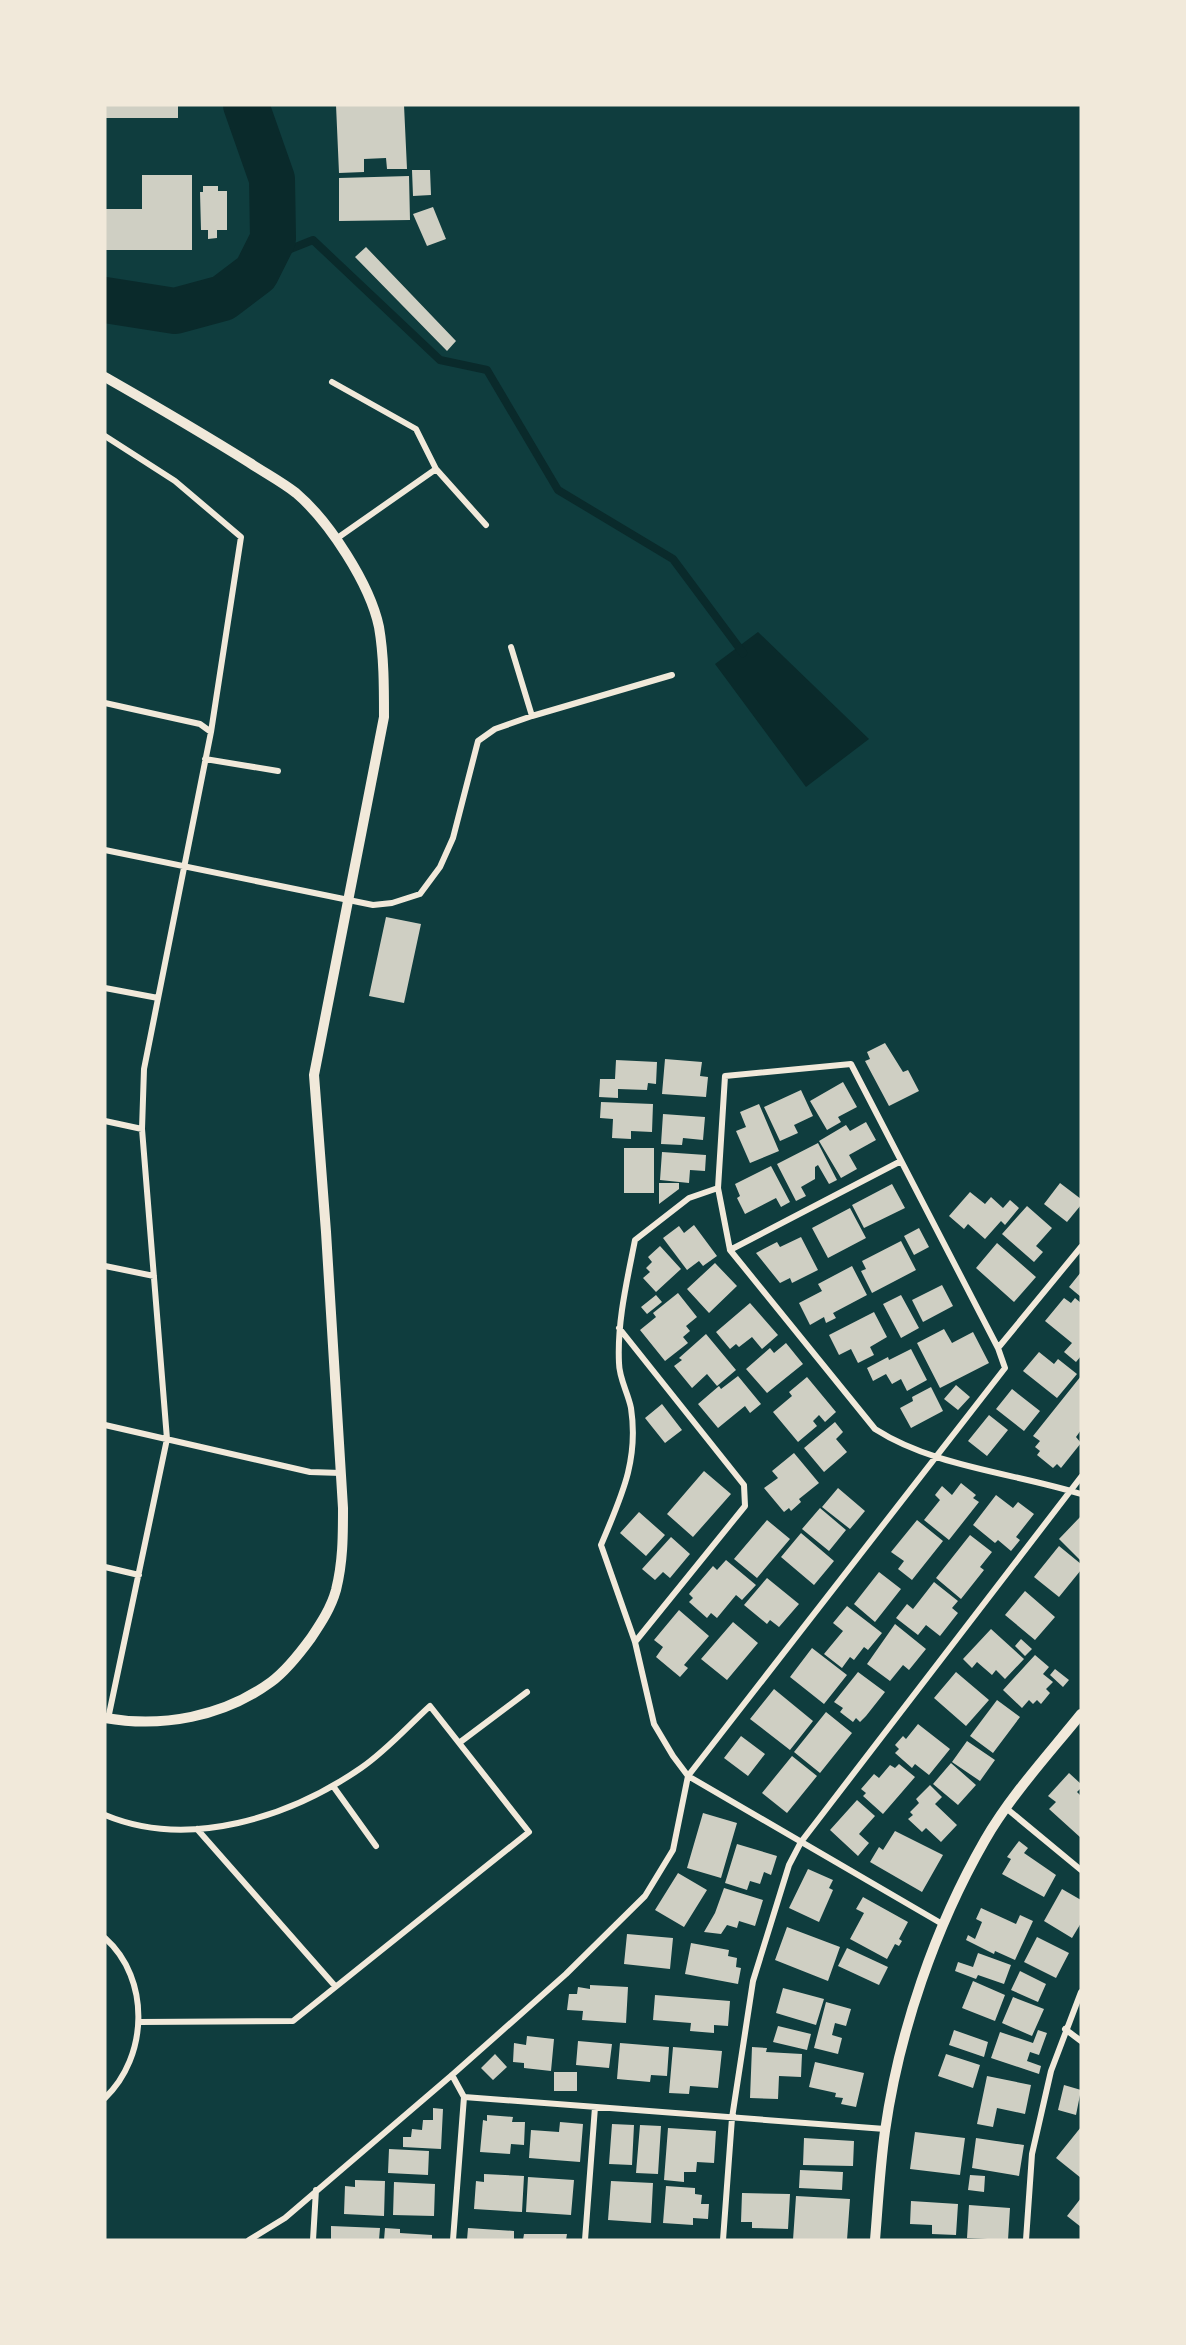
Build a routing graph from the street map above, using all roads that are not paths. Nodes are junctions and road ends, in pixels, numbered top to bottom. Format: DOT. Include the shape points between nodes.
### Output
graph roads {
  1 [pos="105,377"];
  2 [pos="332,382"];
  3 [pos="105,435"];
  4 [pos="435,469"];
  5 [pos="486,525"];
  6 [pos="335,540"];
  7 [pos="511,647"];
  8 [pos="672,675"];
  9 [pos="105,703"];
  10 [pos="532,716"];
  11 [pos="211,732"];
  12 [pos="205,759"];
  13 [pos="278,771"];
  14 [pos="105,850"];
  15 [pos="183,866"];
  16 [pos="349,899"];
  17 [pos="105,988"];
  18 [pos="158,998"];
  19 [pos="105,1121"];
  20 [pos="142,1129"];
  21 [pos="901,1161"];
  22 [pos="718,1188"];
  23 [pos="1081,1247"];
  24 [pos="730,1250"];
  25 [pos="105,1266"];
  26 [pos="154,1275"];
  27 [pos="619,1328"];
  28 [pos="998,1348"];
  29 [pos="105,1425"];
  30 [pos="167,1439"];
  31 [pos="937,1456"];
  32 [pos="341,1473"];
  33 [pos="1081,1477"];
  34 [pos="1071,1491"];
  35 [pos="1081,1494"];
  36 [pos="105,1567"];
  37 [pos="139,1575"];
  38 [pos="635,1642"];
  39 [pos="527,1692"];
  40 [pos="1081,1714"];
  41 [pos="106,1718"];
  42 [pos="459,1743"];
  43 [pos="688,1776"];
  44 [pos="333,1786"];
  45 [pos="1006,1808"];
  46 [pos="105,1815"];
  47 [pos="197,1829"];
  48 [pos="801,1842"];
  49 [pos="376,1846"];
  50 [pos="1081,1870"];
  51 [pos="944,1925"];
  52 [pos="105,1938"];
  53 [pos="335,1986"];
  54 [pos="1081,1992"];
  55 [pos="139,2022"];
  56 [pos="1065,2029"];
  57 [pos="1081,2041"];
  58 [pos="452,2075"];
  59 [pos="464,2097"];
  60 [pos="105,2098"];
  61 [pos="596,2107"];
  62 [pos="732,2118"];
  63 [pos="885,2129"];
  64 [pos="316,2190"];
  65 [pos="249,2240"];
  66 [pos="313,2240"];
  67 [pos="453,2240"];
  68 [pos="585,2240"];
  69 [pos="723,2240"];
  70 [pos="875,2240"];
  71 [pos="1026,2240"];
  1 -- 6 [label="street" via="196,428 296,493"];
  2 -- 4 [label="street" via="416,429"];
  3 -- 11 [label="street" via="175,481 241,537"];
  4 -- 5 [label="street"];
  4 -- 6 [label="street"];
  6 -- 16 [label="street" via="358,572 369,597 384,667 384,717"];
  7 -- 10 [label="street"];
  8 -- 10 [label="street"];
  9 -- 11 [label="street" via="200,724"];
  10 -- 16 [label="street" via="495,729 478,741 453,838 440,867 420,894 373,905"];
  11 -- 12 [label="street"];
  12 -- 13 [label="street"];
  12 -- 15 [label="street"];
  14 -- 15 [label="street"];
  15 -- 16 [label="street"];
  15 -- 18 [label="street"];
  16 -- 32 [label="street" via="314,1075"];
  17 -- 18 [label="street"];
  18 -- 20 [label="street" via="144,1069"];
  19 -- 20 [label="street"];
  20 -- 26 [label="street"];
  21 -- 22 [label="street" via="851,1064 725,1076"];
  21 -- 24 [label="street"];
  21 -- 28 [label="street"];
  22 -- 24 [label="street"];
  22 -- 27 [label="street" via="689,1198 635,1240"];
  23 -- 28 [label="street"];
  24 -- 31 [label="street" via="875,1429 894,1441"];
  25 -- 26 [label="street"];
  26 -- 30 [label="street"];
  27 -- 38 [label="street" via="618,1366 631,1407 633,1446 628,1477 602,1545"];
  27 -- 38 [label="street" via="744,1485 745,1506"];
  28 -- 31 [label="street" via="1005,1368"];
  29 -- 30 [label="street"];
  30 -- 32 [label="street" via="310,1472"];
  30 -- 37 [label="street"];
  31 -- 34 [label="street"];
  31 -- 43 [label="street"];
  32 -- 41 [label="street" via="343,1553 336,1591 324,1619 300,1653 271,1682 229,1705 188,1718 150,1723"];
  33 -- 34 [label="street"];
  34 -- 35 [label="street"];
  34 -- 48 [label="street"];
  36 -- 37 [label="street"];
  37 -- 41 [label="street"];
  38 -- 43 [label="street" via="654,1724"];
  39 -- 42 [label="street"];
  40 -- 45 [label="street"];
  42 -- 44 [label="street" via="430,1706 363,1766"];
  42 -- 53 [label="street" via="529,1832"];
  43 -- 48 [label="street"];
  43 -- 58 [label="street" via="673,1850 645,1896 566,1974"];
  44 -- 47 [label="street" via="239,1823"];
  44 -- 49 [label="street"];
  45 -- 50 [label="street"];
  45 -- 51 [label="street" via="985,1840"];
  46 -- 47 [label="street" via="129,1825"];
  47 -- 53 [label="street"];
  48 -- 51 [label="street"];
  48 -- 62 [label="street" via="789,1865 753,1981"];
  51 -- 63 [label="street" via="910,2016"];
  52 -- 55 [label="street" via="131,1972"];
  53 -- 55 [label="street" via="293,2021"];
  54 -- 56 [label="street"];
  55 -- 60 [label="street" via="131,2062"];
  56 -- 57 [label="street"];
  56 -- 71 [label="street" via="1032,2154"];
  58 -- 59 [label="street"];
  58 -- 64 [label="street"];
  59 -- 61 [label="street"];
  59 -- 67 [label="street"];
  61 -- 62 [label="street"];
  61 -- 68 [label="street"];
  62 -- 63 [label="street"];
  62 -- 69 [label="street"];
  63 -- 70 [label="street"];
  64 -- 65 [label="street" via="285,2218"];
  64 -- 66 [label="street"];
}
